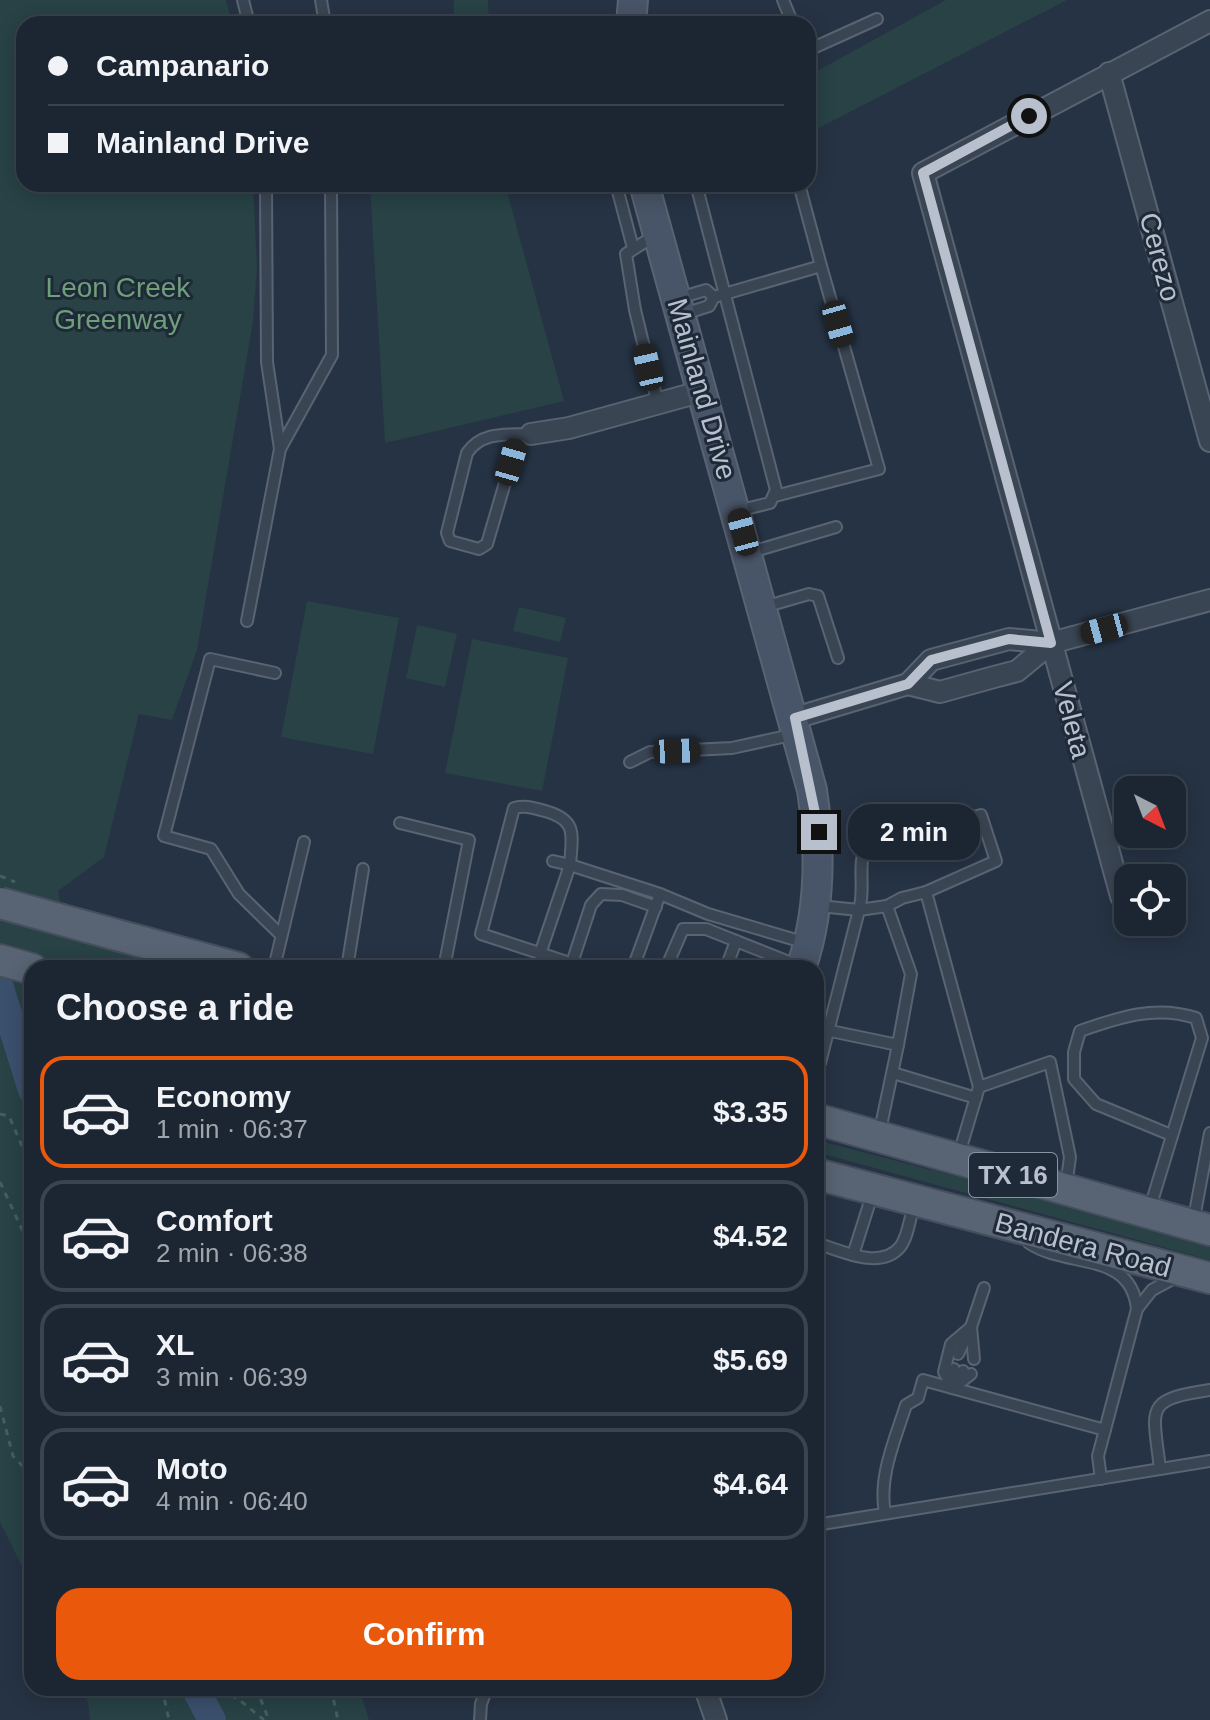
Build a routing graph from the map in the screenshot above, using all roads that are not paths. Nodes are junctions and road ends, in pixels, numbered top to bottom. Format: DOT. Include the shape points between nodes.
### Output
graph roads {
  1 [pos="877,19"];
  2 [pos="1210,21"];
  3 [pos="816,47"];
  4 [pos="1109,73"];
  5 [pos="266,192"];
  6 [pos="331,192"];
  7 [pos="618,192"];
  8 [pos="646,192"];
  9 [pos="698,192"];
  10 [pos="801,192"];
  11 [pos="658,233"];
  12 [pos="633,248"];
  13 [pos="821,266"];
  14 [pos="719,294"];
  15 [pos="680,307"];
  16 [pos="703,391"];
  17 [pos="658,404"];
  18 [pos="525,434"];
  19 [pos="1210,441"];
  20 [pos="280,449"];
  21 [pos="775,496"];
  22 [pos="737,511"];
  23 [pos="836,527"];
  24 [pos="748,553"];
  25 [pos="1210,600"];
  26 [pos="764,607"];
  27 [pos="247,621"];
  28 [pos="1051,643"];
  29 [pos="984,645"];
  30 [pos="838,658"];
  31 [pos="275,673"];
  32 [pos="994,677"];
  33 [pos="908,684"];
  34 [pos="796,726"];
  35 [pos="630,762"];
  36 [pos="400,823"];
  37 [pos="304,842"];
  38 [pos="553,861"];
  39 [pos="570,865"];
  40 [pos="363,869"];
  41 [pos="1114,871"];
  42 [pos="926,892"];
  43 [pos="660,894"];
  44 [pos="0,903"];
  45 [pos="815,905"];
  46 [pos="887,906"];
  47 [pos="656,907"];
  48 [pos="859,910"];
  49 [pos="281,935"];
  50 [pos="736,941"];
  51 [pos="540,954"];
  52 [pos="803,959"];
  53 [pos="0,960"];
  54 [pos="209,960"];
  55 [pos="276,960"];
  56 [pos="348,960"];
  57 [pos="446,960"];
  58 [pos="549,960"];
  59 [pos="573,960"];
  60 [pos="636,960"];
  61 [pos="669,960"];
  62 [pos="729,960"];
  63 [pos="24,967"];
  64 [pos="824,1023"];
  65 [pos="824,1029"];
  66 [pos="898,1045"];
  67 [pos="893,1073"];
  68 [pos="979,1087"];
  69 [pos="976,1098"];
  70 [pos="824,1121"];
  71 [pos="1210,1133"];
  72 [pos="1171,1135"];
  73 [pos="879,1137"];
  74 [pos="1209,1148"];
  75 [pos="957,1159"];
  76 [pos="824,1176"];
  77 [pos="874,1189"];
  78 [pos="1066,1190"];
  79 [pos="915,1200"];
  80 [pos="1149,1213"];
  81 [pos="1001,1223"];
  82 [pos="1201,1228"];
  83 [pos="824,1246"];
  84 [pos="853,1255"];
  85 [pos="1198,1275"];
  86 [pos="984,1288"];
  87 [pos="1137,1309"];
  88 [pos="971,1327"];
  89 [pos="953,1388"];
  90 [pos="1210,1390"];
  91 [pos="1105,1430"];
  92 [pos="1210,1461"];
  93 [pos="1160,1469"];
  94 [pos="1101,1479"];
  95 [pos="885,1513"];
  96 [pos="824,1524"];
  97 [pos="484,1696"];
  98 [pos="708,1696"];
  99 [pos="480,1720"];
  100 [pos="716,1720"];
  1 -- 3 [label="lane"];
  2 -- 4 [label="street"];
  4 -- 19 [label="street, Cerezo"];
  4 -- 28 [label="street, Veleta" via="923,173"];
  5 -- 20 [label="lane" via="267,362"];
  6 -- 20 [label="lane" via="332,355"];
  7 -- 12 [label="lane"];
  8 -- 11 [label="main road, Mainland Drive"];
  9 -- 14 [label="lane"];
  10 -- 13 [label="lane"];
  11 -- 12 [label="lane"];
  11 -- 15 [label="main road, Mainland Drive"];
  12 -- 17 [label="lane" via="626,254"];
  13 -- 14 [label="lane"];
  13 -- 21 [label="lane" via="879,469"];
  14 -- 15 [label="lane" via="709,306"];
  14 -- 15 [label="lane" via="706,290"];
  14 -- 21 [label="lane"];
  15 -- 16 [label="main road, Mainland Drive"];
  16 -- 17 [label="street"];
  16 -- 22 [label="main road, Mainland Drive"];
  17 -- 18 [label="street"];
  18 -- 18 [label="lane" via="483,437 467,453 447,533 450,541 479,549 487,544"];
  20 -- 27 [label="lane"];
  21 -- 22 [label="lane" via="770,503"];
  22 -- 24 [label="main road, Mainland Drive"];
  23 -- 24 [label="lane"];
  24 -- 26 [label="main road, Mainland Drive"];
  25 -- 28 [label="street"];
  26 -- 30 [label="lane" via="818,596"];
  26 -- 34 [label="main road, Mainland Drive"];
  28 -- 29 [label="street" via="1009,639"];
  28 -- 32 [label="street" via="1017,671"];
  28 -- 41 [label="street, Veleta"];
  29 -- 32 [label="street"];
  29 -- 33 [label="street" via="931,660"];
  31 -- 49 [label="lane" via="210,659 164,836 211,849 239,894"];
  32 -- 33 [label="street" via="940,692"];
  33 -- 34 [label="street"];
  34 -- 35 [label="lane" via="732,748 650,752"];
  34 -- 45 [label="main road, Mainland Drive" via="819,832"];
  36 -- 57 [label="lane" via="469,840"];
  37 -- 49 [label="lane"];
  38 -- 39 [label="lane"];
  39 -- 43 [label="lane"];
  39 -- 51 [label="lane"];
  39 -- 51 [label="lane" via="572,832 562,815 526,805 514,808 481,934"];
  40 -- 56 [label="lane"];
  42 -- 46 [label="lane"];
  42 -- 48 [label="lane" via="996,861 981,815 867,844 861,854"];
  42 -- 68 [label="lane"];
  43 -- 47 [label="lane"];
  43 -- 52 [label="lane"];
  44 -- 54 [label="main road, bridge"];
  45 -- 48 [label="lane"];
  45 -- 52 [label="main road, Mainland Drive"];
  46 -- 48 [label="lane"];
  46 -- 66 [label="lane" via="911,974"];
  47 -- 59 [label="lane" via="601,894 591,905"];
  47 -- 60 [label="lane"];
  48 -- 64 [label="lane"];
  49 -- 55 [label="lane"];
  50 -- 52 [label="lane"];
  50 -- 61 [label="lane" via="706,929 683,929"];
  50 -- 62 [label="lane"];
  51 -- 58 [label="lane"];
  53 -- 63 [label="main road"];
  65 -- 66 [label="lane"];
  66 -- 67 [label="lane"];
  67 -- 69 [label="lane"];
  67 -- 73 [label="lane"];
  68 -- 69 [label="lane"];
  68 -- 78 [label="lane" via="1050,1062 1070,1157"];
  69 -- 75 [label="lane"];
  70 -- 73 [label="main road, Bandera Road / TX 16"];
  71 -- 74 [label="lane"];
  72 -- 72 [label="lane" via="1202,1038 1196,1018 1170,1009 1080,1031 1074,1079 1081,1088 1096,1104"];
  72 -- 80 [label="lane"];
  73 -- 75 [label="main road, Bandera Road / TX 16"];
  74 -- 82 [label="lane"];
  75 -- 78 [label="main road, Bandera Road / TX 16"];
  76 -- 77 [label="main road, Bandera Road / TX 16"];
  77 -- 79 [label="main road, Bandera Road / TX 16"];
  77 -- 84 [label="lane"];
  78 -- 80 [label="main road, Bandera Road / TX 16"];
  79 -- 81 [label="main road, Bandera Road / TX 16"];
  79 -- 84 [label="lane" via="901,1246 870,1260"];
  80 -- 82 [label="main road, Bandera Road / TX 16"];
  81 -- 85 [label="main road, Bandera Road / TX 16"];
  81 -- 87 [label="lane" via="1037,1248 1123,1274 1135,1289"];
  83 -- 84 [label="lane"];
  85 -- 87 [label="lane" via="1152,1290"];
  86 -- 88 [label="lane"];
  87 -- 91 [label="lane"];
  88 -- 88 [label="lane" via="966,1357"];
  88 -- 89 [label="lane" via="951,1344 944,1372"];
  89 -- 89 [label="lane" via="962,1371"];
  89 -- 91 [label="lane"];
  89 -- 95 [label="lane" via="923,1380 918,1398 906,1405 881,1495"];
  90 -- 93 [label="lane" via="1169,1396 1158,1405 1154,1417"];
  91 -- 94 [label="lane" via="1098,1456"];
  92 -- 93 [label="lane"];
  93 -- 94 [label="lane"];
  94 -- 95 [label="lane"];
  95 -- 96 [label="lane"];
  97 -- 99 [label="lane"];
  98 -- 100 [label="street"];
}
